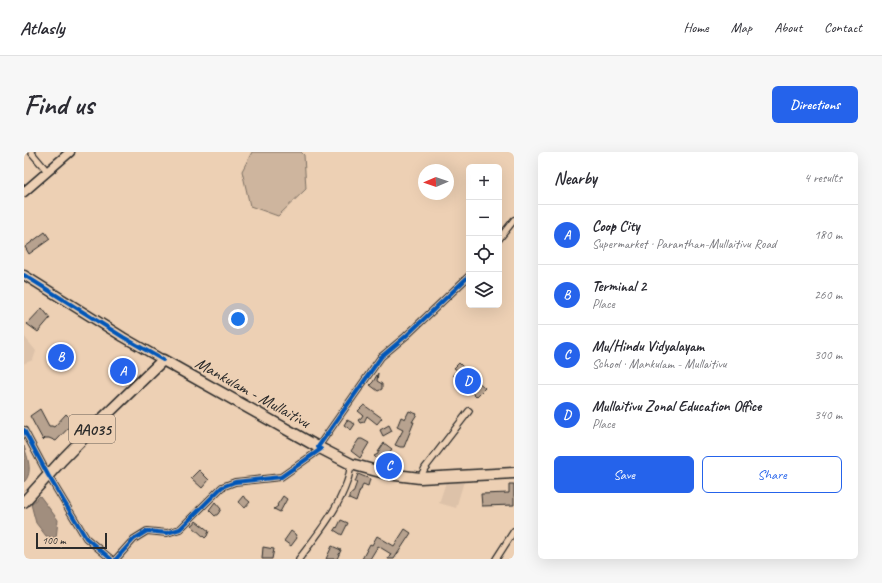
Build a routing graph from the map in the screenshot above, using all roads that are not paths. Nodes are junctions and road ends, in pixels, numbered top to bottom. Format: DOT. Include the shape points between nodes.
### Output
graph roads {
  1 [pos="31,152"];
  2 [pos="70,152"];
  3 [pos="47,171"];
  4 [pos="24,192"];
  5 [pos="514,220"];
  6 [pos="501,236"];
  7 [pos="24,276"];
  8 [pos="466,279"];
  9 [pos="163,360"];
  10 [pos="469,411"];
  11 [pos="24,430"];
  12 [pos="320,448"];
  13 [pos="351,464"];
  14 [pos="514,473"];
  15 [pos="48,475"];
  16 [pos="420,478"];
  17 [pos="24,502"];
  18 [pos="514,531"];
  19 [pos="111,559"];
  20 [pos="116,559"];
  21 [pos="300,559"];
  22 [pos="496,559"];
  1 -- 3 [label="street"];
  2 -- 3 [label="street"];
  3 -- 4 [label="street"];
  5 -- 6 [label="street"];
  7 -- 9 [label="street"];
  8 -- 12 [label="street" via="381,357"];
  9 -- 12 [label="highway, Mankulam - Mullaitivu"];
  9 -- 15 [label="highway, AA035"];
  10 -- 16 [label="street" via="424,468"];
  11 -- 15 [label="street"];
  12 -- 13 [label="highway, Mankulam - Mullaitivu"];
  12 -- 20 [label="street" via="281,477 235,482 222,487 180,529 167,533 147,531 134,539"];
  13 -- 16 [label="highway, Mankulam - Mullaitivu" via="388,474"];
  13 -- 21 [label="street" via="347,483 337,505"];
  14 -- 16 [label="highway, Mankulam - Mullaitivu"];
  15 -- 17 [label="highway, AA035"];
  15 -- 19 [label="street" via="86,538"];
  18 -- 22 [label="street"];
}
